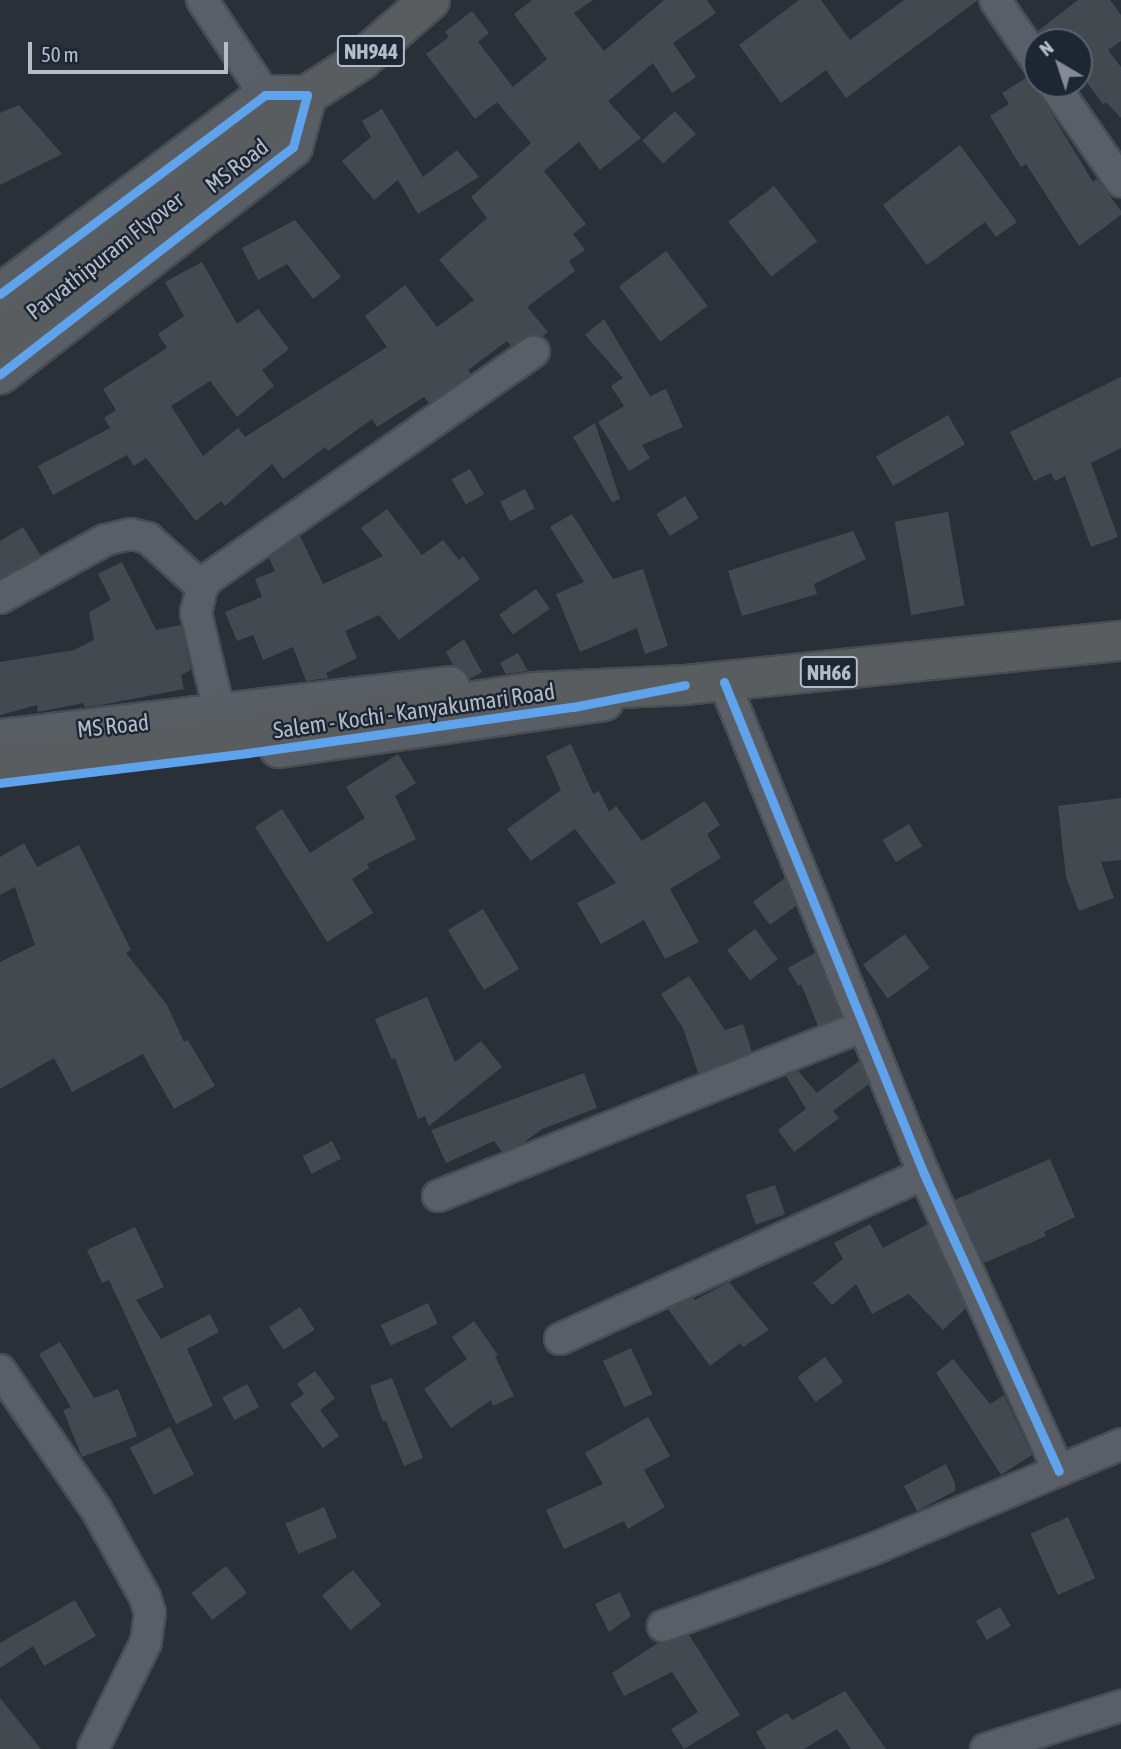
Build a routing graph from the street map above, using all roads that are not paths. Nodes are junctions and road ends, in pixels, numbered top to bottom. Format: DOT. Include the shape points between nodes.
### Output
graph roads {
  1 [pos="202,0"];
  2 [pos="391,0"];
  3 [pos="430,0"];
  4 [pos="995,0"];
  5 [pos="1023,41"];
  6 [pos="265,95"];
  7 [pos="307,95"];
  8 [pos="1063,98"];
  9 [pos="1121,182"];
  10 [pos="0,294"];
  11 [pos="0,337"];
  12 [pos="534,351"];
  13 [pos="0,374"];
  14 [pos="202,587"];
  15 [pos="0,598"];
  16 [pos="1121,641"];
  17 [pos="724,682"];
  18 [pos="685,685"];
  19 [pos="220,714"];
  20 [pos="0,739"];
  21 [pos="0,765"];
  22 [pos="0,783"];
  23 [pos="864,1026"];
  24 [pos="924,1174"];
  25 [pos="438,1196"];
  26 [pos="560,1339"];
  27 [pos="0,1370"];
  28 [pos="1121,1444"];
  29 [pos="1059,1471"];
  30 [pos="663,1626"];
  31 [pos="1121,1706"];
  32 [pos="93,1749"];
  33 [pos="986,1749"];
  1 -- 6 [label="street"];
  2 -- 7 [label="highway, MS Road / NH944" via="340,44"];
  3 -- 7 [label="highway, NH944" via="360,61"];
  4 -- 5 [label="street"];
  6 -- 7 [label="street"];
  6 -- 10 [label="street, MS Road"];
  7 -- 11 [label="highway, Parvathipuram Flyover / NH944"];
  7 -- 13 [label="street, MS Road" via="293,147"];
  8 -- 9 [label="street"];
  12 -- 14 [label="street" via="220,569"];
  14 -- 15 [label="street" via="148,538 131,534 105,540"];
  14 -- 19 [label="street" via="196,613"];
  16 -- 17 [label="highway, Salem - Kochi - Kanyakumari Road / NH66"];
  17 -- 18 [label="highway, Salem - Kochi - Kanyakumari Road / NH66"];
  17 -- 23 [label="street"];
  18 -- 19 [label="street, MS Road" via="548,674"];
  18 -- 21 [label="highway, Salem - Kochi - Kanyakumari Road / NH66" via="536,692"];
  18 -- 22 [label="street" via="573,708"];
  19 -- 20 [label="street, MS Road"];
  23 -- 24 [label="street"];
  23 -- 25 [label="street"];
  24 -- 26 [label="street"];
  24 -- 29 [label="street"];
  27 -- 32 [label="street" via="96,1509 150,1613 146,1642"];
  28 -- 29 [label="street"];
  29 -- 30 [label="street" via="873,1549"];
  31 -- 33 [label="street"];
}
